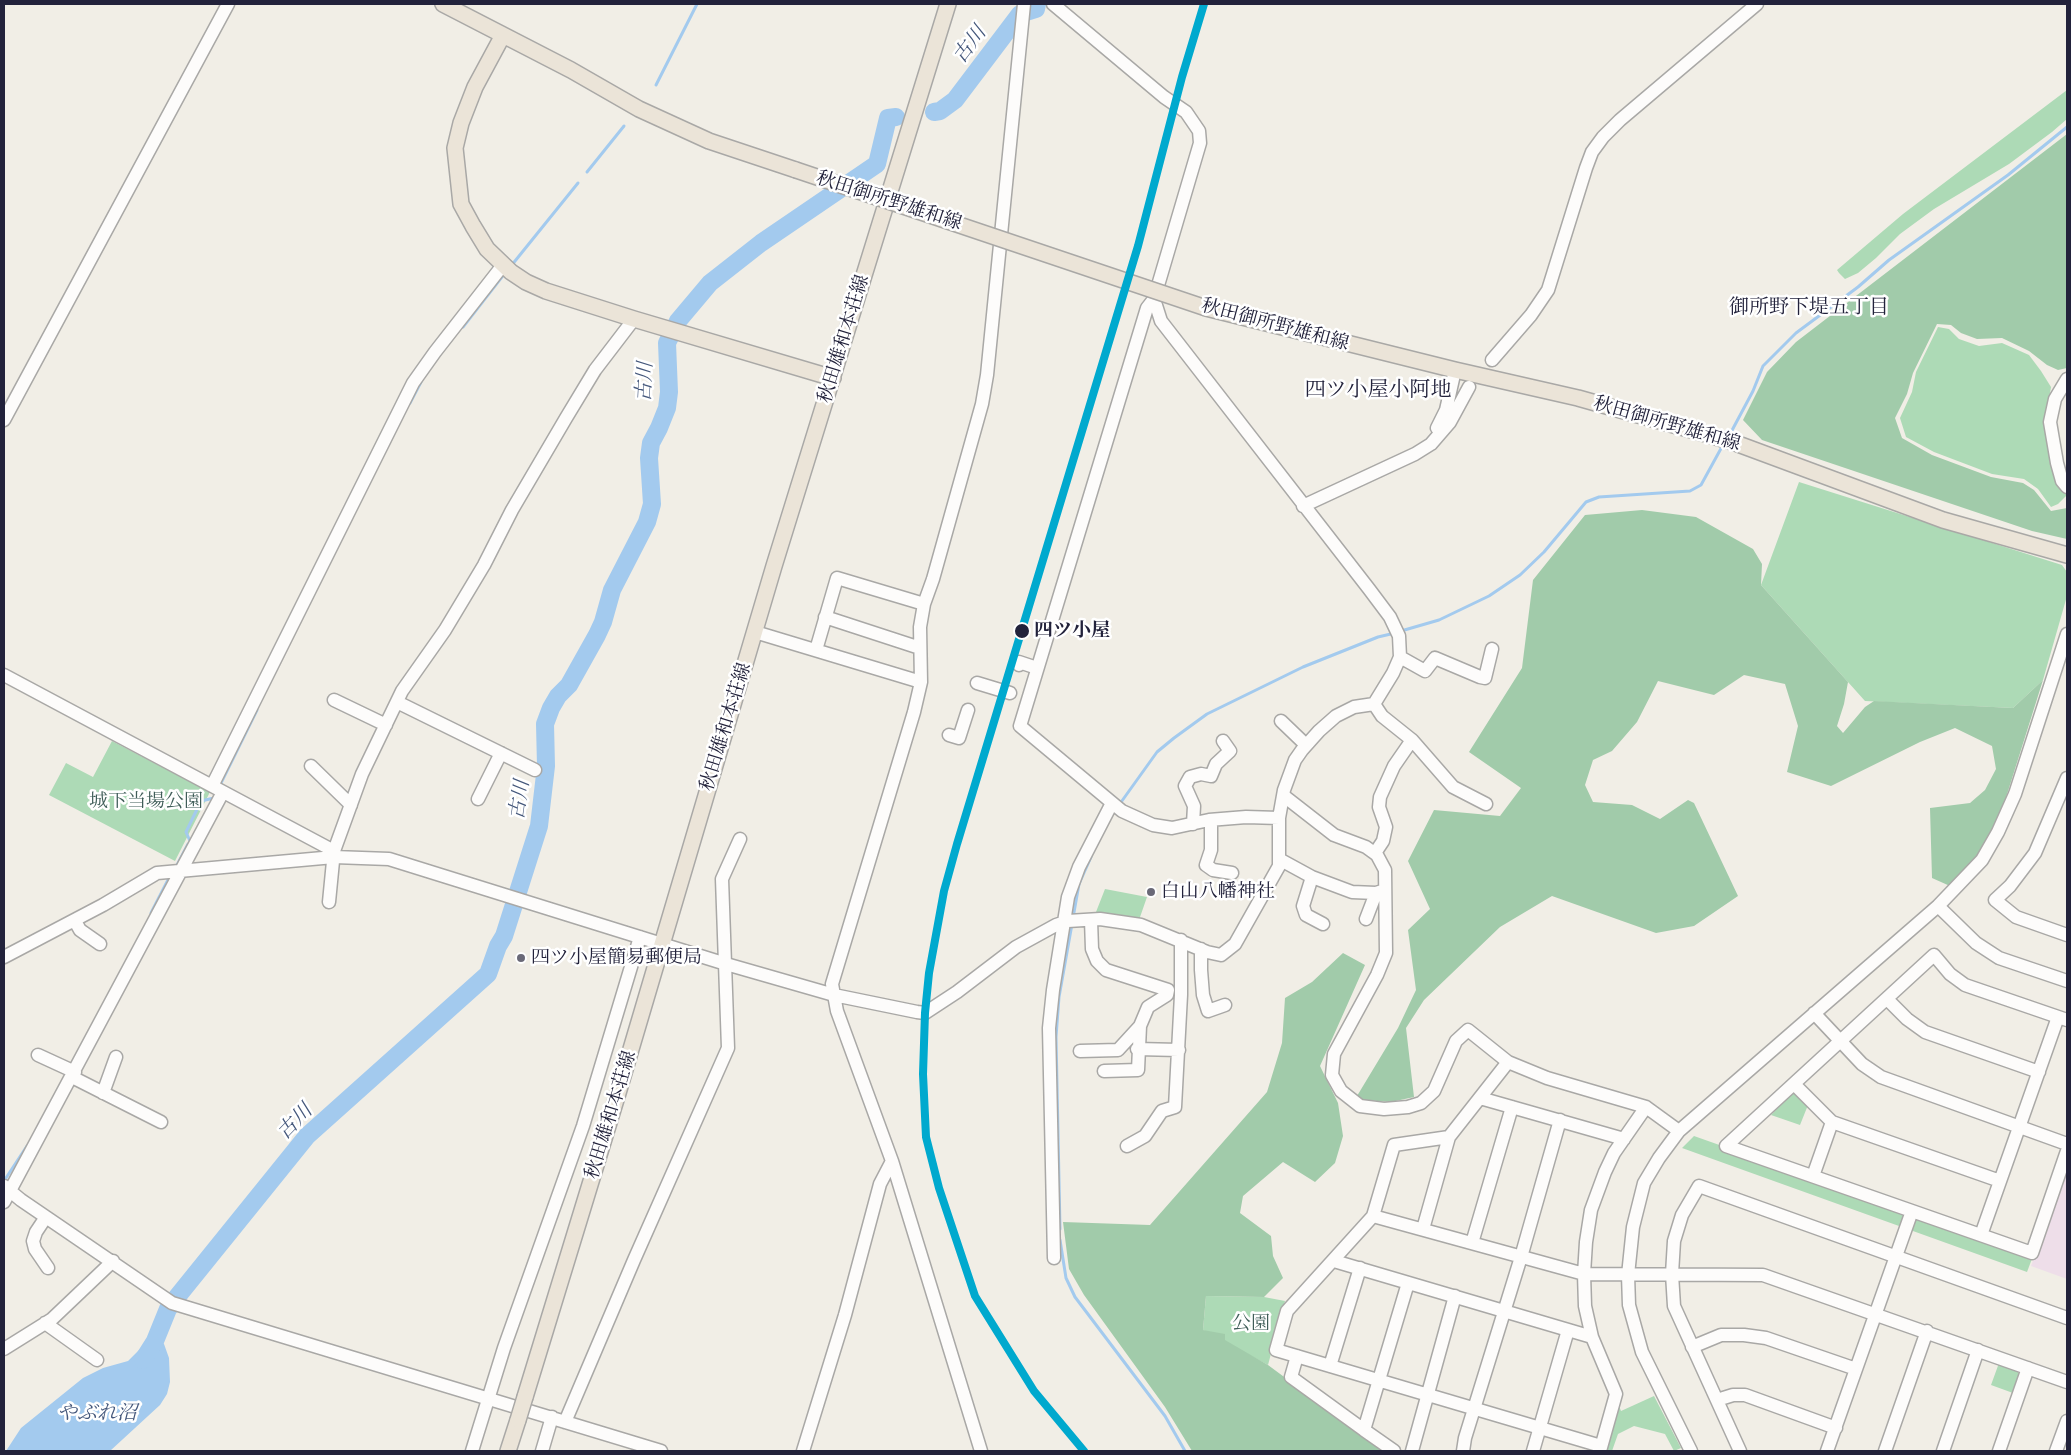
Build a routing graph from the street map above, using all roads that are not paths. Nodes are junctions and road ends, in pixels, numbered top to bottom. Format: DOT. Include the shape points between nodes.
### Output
graph roads {
  1 [pos="228,4"];
  2 [pos="444,4"];
  3 [pos="948,4"];
  4 [pos="1024,4"];
  5 [pos="1053,4"];
  6 [pos="1757,4"];
  7 [pos="504,36"];
  8 [pos="506,268"];
  9 [pos="1154,299"];
  10 [pos="634,319"];
  11 [pos="1492,360"];
  12 [pos="1455,370"];
  13 [pos="833,378"];
  14 [pos="2067,379"];
  15 [pos="1469,387"];
  16 [pos="4,420"];
  17 [pos="1431,444"];
  18 [pos="2067,487"];
  19 [pos="1303,506"];
  20 [pos="2067,555"];
  21 [pos="924,604"];
  22 [pos="825,617"];
  23 [pos="755,632"];
  24 [pos="2067,634"];
  25 [pos="920,648"];
  26 [pos="1492,649"];
  27 [pos="816,650"];
  28 [pos="1400,657"];
  29 [pos="1018,665"];
  30 [pos="1037,668"];
  31 [pos="4,675"];
  32 [pos="921,682"];
  33 [pos="977,683"];
  34 [pos="1010,693"];
  35 [pos="334,700"];
  36 [pos="397,702"];
  37 [pos="1374,704"];
  38 [pos="968,710"];
  39 [pos="1281,721"];
  40 [pos="386,725"];
  41 [pos="949,735"];
  42 [pos="1412,740"];
  43 [pos="1224,742"];
  44 [pos="1306,745"];
  45 [pos="501,753"];
  46 [pos="311,766"];
  47 [pos="535,770"];
  48 [pos="2067,778"];
  49 [pos="217,789"];
  50 [pos="1284,796"];
  51 [pos="478,799"];
  52 [pos="2063,802"];
  53 [pos="1486,804"];
  54 [pos="350,805"];
  55 [pos="1116,806"];
  56 [pos="1279,818"];
  57 [pos="1212,820"];
  58 [pos="1193,824"];
  59 [pos="740,839"];
  60 [pos="1375,853"];
  61 [pos="334,854"];
  62 [pos="1279,859"];
  63 [pos="175,872"];
  64 [pos="1232,873"];
  65 [pos="1312,877"];
  66 [pos="1380,892"];
  67 [pos="328,902"];
  68 [pos="1938,906"];
  69 [pos="1366,919"];
  70 [pos="75,921"];
  71 [pos="1076,921"];
  72 [pos="1323,924"];
  73 [pos="2067,935"];
  74 [pos="640,937"];
  75 [pos="1181,940"];
  76 [pos="100,944"];
  77 [pos="663,944"];
  78 [pos="1201,949"];
  79 [pos="4,957"];
  80 [pos="726,964"];
  81 [pos="2067,982"];
  82 [pos="1181,987"];
  83 [pos="1168,990"];
  84 [pos="834,995"];
  85 [pos="1887,999"];
  86 [pos="1225,1005"];
  87 [pos="1814,1013"];
  88 [pos="2063,1018"];
  89 [pos="1140,1026"];
  90 [pos="1841,1041"];
  91 [pos="1137,1049"];
  92 [pos="1179,1050"];
  93 [pos="1080,1051"];
  94 [pos="38,1055"];
  95 [pos="116,1057"];
  96 [pos="1508,1062"];
  97 [pos="1104,1071"];
  98 [pos="70,1072"];
  99 [pos="2039,1072"];
  100 [pos="1794,1084"];
  101 [pos="103,1093"];
  102 [pos="1480,1098"];
  103 [pos="1512,1107"];
  104 [pos="1646,1107"];
  105 [pos="1560,1120"];
  106 [pos="161,1122"];
  107 [pos="1832,1122"];
  108 [pos="2020,1126"];
  109 [pos="1679,1131"];
  110 [pos="1450,1138"];
  111 [pos="1624,1139"];
  112 [pos="2067,1144"];
  113 [pos="1127,1146"];
  114 [pos="2067,1150"];
  115 [pos="892,1161"];
  116 [pos="1813,1176"];
  117 [pos="2000,1181"];
  118 [pos="5,1192"];
  119 [pos="1912,1211"];
  120 [pos="1373,1216"];
  121 [pos="46,1217"];
  122 [pos="1423,1229"];
  123 [pos="1981,1235"];
  124 [pos="1472,1243"];
  125 [pos="1521,1256"];
  126 [pos="1896,1257"];
  127 [pos="1054,1258"];
  128 [pos="113,1261"];
  129 [pos="1334,1261"];
  130 [pos="48,1268"];
  131 [pos="1360,1268"];
  132 [pos="1584,1274"];
  133 [pos="1672,1274"];
  134 [pos="1628,1275"];
  135 [pos="1408,1283"];
  136 [pos="1455,1296"];
  137 [pos="1504,1311"];
  138 [pos="1876,1313"];
  139 [pos="2067,1318"];
  140 [pos="45,1323"];
  141 [pos="1568,1330"];
  142 [pos="1927,1332"];
  143 [pos="1592,1337"];
  144 [pos="1692,1347"];
  145 [pos="4,1349"];
  146 [pos="1978,1350"];
  147 [pos="1297,1356"];
  148 [pos="97,1360"];
  149 [pos="1330,1366"];
  150 [pos="2028,1368"];
  151 [pos="1856,1369"];
  152 [pos="1378,1380"];
  153 [pos="2067,1382"];
  154 [pos="1428,1394"];
  155 [pos="488,1399"];
  156 [pos="1717,1400"];
  157 [pos="1474,1408"];
  158 [pos="552,1418"];
  159 [pos="2067,1421"];
  160 [pos="565,1422"];
  161 [pos="1539,1428"];
  162 [pos="1836,1428"];
  163 [pos="1364,1430"];
  164 [pos="1600,1448"];
  165 [pos="472,1451"];
  166 [pos="508,1451"];
  167 [pos="542,1451"];
  168 [pos="661,1451"];
  169 [pos="802,1451"];
  170 [pos="981,1451"];
  171 [pos="1394,1451"];
  172 [pos="1412,1451"];
  173 [pos="1463,1451"];
  174 [pos="1533,1451"];
  175 [pos="1691,1451"];
  176 [pos="1740,1451"];
  177 [pos="1827,1451"];
  178 [pos="1885,1451"];
  179 [pos="1943,1451"];
  180 [pos="1999,1451"];
  181 [pos="2056,1451"];
  1 -- 16 [label="street"];
  2 -- 7 [label="main road, 秋田御所野雄和線"];
  3 -- 13 [label="main road, 秋田雄和本荘線"];
  4 -- 21 [label="street" via="982,404"];
  5 -- 9 [label="street" via="1186,112 1201,137"];
  6 -- 11 [label="street" via="1603,137 1586,168 1548,290"];
  7 -- 8 [label="main road" via="476,87 455,148 462,204 487,249"];
  7 -- 12 [label="main road, 秋田御所野雄和線, bridge" via="639,109 709,141 1206,308"];
  8 -- 10 [label="main road" via="546,291"];
  8 -- 49 [label="street" via="434,352 413,383"];
  9 -- 19 [label="street" via="1161,321"];
  9 -- 30 [label="street" via="1147,308"];
  10 -- 13 [label="main road"];
  10 -- 36 [label="street" via="595,370 512,510 484,566"];
  12 -- 17 [label="street" via="1446,410"];
  12 -- 20 [label="main road, 秋田御所野雄和線" via="1578,398 1706,434 1943,520"];
  13 -- 23 [label="main road, 秋田雄和本荘線"];
  14 -- 18 [label="street" via="2054,399 2050,422 2057,463"];
  15 -- 17 [label="street" via="1450,422"];
  17 -- 19 [label="street"];
  19 -- 28 [label="street" via="1369,589 1398,632"];
  21 -- 22 [label="street" via="837,578"];
  21 -- 25 [label="street"];
  22 -- 25 [label="street"];
  22 -- 27 [label="street"];
  23 -- 27 [label="street"];
  23 -- 77 [label="main road, 秋田雄和本荘線"];
  24 -- 68 [label="street" via="2029,753 2001,825 1982,860"];
  25 -- 32 [label="street"];
  26 -- 28 [label="street" via="1485,678 1435,658 1426,672"];
  27 -- 32 [label="street"];
  28 -- 37 [label="street"];
  29 -- 30 [label="street" via="1020,662"];
  30 -- 55 [label="street" via="1020,726"];
  31 -- 49 [label="street"];
  32 -- 84 [label="street" via="832,984"];
  33 -- 34 [label="street"];
  35 -- 40 [label="street"];
  36 -- 40 [label="street"];
  36 -- 45 [label="street"];
  37 -- 42 [label="street" via="1382,716"];
  37 -- 44 [label="street" via="1354,707 1336,716"];
  38 -- 41 [label="street" via="959,738"];
  39 -- 44 [label="street"];
  40 -- 54 [label="street"];
  42 -- 53 [label="street" via="1453,787"];
  42 -- 60 [label="street" via="1394,766 1380,797 1379,807 1386,827"];
  43 -- 58 [label="street" via="1230,751 1216,764 1210,776 1190,777 1186,786 1194,806"];
  44 -- 50 [label="street" via="1295,760"];
  45 -- 47 [label="street"];
  45 -- 51 [label="street"];
  46 -- 54 [label="street"];
  48 -- 52 [label="street"];
  49 -- 61 [label="street"];
  49 -- 63 [label="street"];
  50 -- 56 [label="street"];
  50 -- 60 [label="street" via="1334,834"];
  52 -- 73 [label="street" via="2035,853 1995,900 2016,917"];
  54 -- 61 [label="street"];
  55 -- 58 [label="street" via="1153,825 1172,828"];
  55 -- 71 [label="street" via="1079,867 1068,897"];
  56 -- 57 [label="street"];
  56 -- 62 [label="street"];
  57 -- 58 [label="street"];
  57 -- 64 [label="street" via="1211,850 1206,865 1213,870"];
  59 -- 80 [label="street" via="722,879"];
  60 -- 66 [label="street" via="1385,870"];
  61 -- 63 [label="street"];
  61 -- 67 [label="street"];
  61 -- 74 [label="street" via="389,859"];
  62 -- 65 [label="street"];
  62 -- 78 [label="street" via="1279,866 1235,944 1220,955"];
  63 -- 70 [label="street" via="157,873"];
  63 -- 98 [label="street"];
  65 -- 66 [label="street" via="1352,892"];
  65 -- 72 [label="street" via="1303,906 1306,916"];
  66 -- 69 [label="street"];
  66 -- 96 [label="street" via="1386,953 1334,1054 1332,1075 1341,1091 1360,1106 1384,1109 1421,1103 1434,1091 1456,1040 1468,1030"];
  68 -- 81 [label="street" via="1976,943 1999,958"];
  68 -- 87 [label="street"];
  70 -- 76 [label="street" via="80,930"];
  70 -- 79 [label="street"];
  71 -- 75 [label="street" via="1100,919 1141,925"];
  71 -- 83 [label="street" via="1106,970"];
  71 -- 84 [label="street" via="1016,947 925,1013"];
  71 -- 127 [label="street" via="1053,990 1049,1028"];
  74 -- 77 [label="street"];
  74 -- 155 [label="street" via="583,1126"];
  75 -- 78 [label="street"];
  75 -- 82 [label="street"];
  77 -- 80 [label="street"];
  77 -- 166 [label="main road, 秋田雄和本荘線, bridge"];
  78 -- 86 [label="street" via="1203,995 1208,1011"];
  80 -- 84 [label="street"];
  80 -- 160 [label="street" via="728,1048"];
  82 -- 83 [label="street"];
  82 -- 92 [label="street"];
  83 -- 89 [label="street" via="1167,995 1148,1007"];
  84 -- 115 [label="street"];
  85 -- 88 [label="street" via="1934,955 1950,974 1965,985"];
  85 -- 90 [label="street"];
  85 -- 99 [label="street" via="1925,1032"];
  87 -- 90 [label="street"];
  87 -- 109 [label="street"];
  88 -- 99 [label="street"];
  89 -- 91 [label="street"];
  89 -- 93 [label="street" via="1118,1050"];
  90 -- 100 [label="street"];
  90 -- 108 [label="street" via="1862,1064 1881,1077"];
  91 -- 92 [label="street"];
  91 -- 97 [label="street" via="1138,1070"];
  92 -- 113 [label="street" via="1175,1106 1162,1111 1145,1136"];
  94 -- 98 [label="street"];
  95 -- 101 [label="street"];
  96 -- 102 [label="street"];
  96 -- 104 [label="street" via="1547,1078"];
  98 -- 101 [label="street"];
  98 -- 118 [label="street"];
  99 -- 108 [label="street"];
  100 -- 107 [label="street"];
  100 -- 116 [label="street" via="1726,1146"];
  101 -- 106 [label="street"];
  102 -- 103 [label="street"];
  102 -- 110 [label="street"];
  103 -- 105 [label="street"];
  103 -- 124 [label="street"];
  104 -- 109 [label="street"];
  104 -- 111 [label="street"];
  105 -- 111 [label="street"];
  105 -- 125 [label="street"];
  107 -- 116 [label="street"];
  107 -- 117 [label="street"];
  108 -- 112 [label="street"];
  108 -- 117 [label="street"];
  109 -- 134 [label="street" via="1644,1183 1633,1227"];
  110 -- 120 [label="street" via="1394,1145"];
  110 -- 122 [label="street"];
  111 -- 132 [label="street" via="1604,1172 1591,1210"];
  114 -- 123 [label="street" via="2032,1253"];
  115 -- 169 [label="street" via="880,1184"];
  115 -- 170 [label="street"];
  116 -- 119 [label="street"];
  117 -- 123 [label="street"];
  118 -- 121 [label="street"];
  119 -- 123 [label="street"];
  119 -- 126 [label="street"];
  120 -- 122 [label="street"];
  120 -- 129 [label="street"];
  121 -- 128 [label="street"];
  121 -- 130 [label="street" via="34,1241 35,1249"];
  122 -- 124 [label="street"];
  124 -- 125 [label="street"];
  125 -- 132 [label="street"];
  125 -- 137 [label="street"];
  126 -- 133 [label="street" via="1698,1186 1682,1215 1674,1241"];
  126 -- 138 [label="street"];
  126 -- 139 [label="street"];
  128 -- 140 [label="street"];
  128 -- 155 [label="street" via="172,1303"];
  129 -- 131 [label="street"];
  129 -- 147 [label="street" via="1287,1310 1276,1350"];
  131 -- 135 [label="street"];
  131 -- 149 [label="street"];
  132 -- 134 [label="street"];
  132 -- 143 [label="street" via="1585,1306"];
  133 -- 134 [label="street"];
  133 -- 138 [label="street" via="1763,1274"];
  133 -- 144 [label="street" via="1674,1306"];
  134 -- 175 [label="street" via="1629,1305 1642,1352"];
  135 -- 136 [label="street"];
  135 -- 152 [label="street"];
  136 -- 137 [label="street"];
  136 -- 154 [label="street"];
  137 -- 141 [label="street"];
  137 -- 157 [label="street"];
  138 -- 142 [label="street"];
  138 -- 151 [label="street"];
  140 -- 145 [label="street"];
  140 -- 148 [label="street"];
  141 -- 143 [label="street"];
  141 -- 161 [label="street"];
  142 -- 146 [label="street"];
  142 -- 178 [label="street"];
  143 -- 164 [label="street" via="1616,1394"];
  144 -- 151 [label="street" via="1721,1335 1744,1335 1766,1338"];
  144 -- 156 [label="street"];
  146 -- 150 [label="street"];
  146 -- 179 [label="street"];
  147 -- 149 [label="street"];
  147 -- 163 [label="street" via="1291,1377"];
  149 -- 152 [label="street"];
  150 -- 153 [label="street"];
  150 -- 180 [label="street"];
  151 -- 162 [label="street"];
  152 -- 154 [label="street"];
  152 -- 163 [label="street"];
  154 -- 157 [label="street"];
  154 -- 172 [label="street"];
  155 -- 158 [label="street"];
  155 -- 165 [label="street"];
  156 -- 162 [label="street" via="1745,1395"];
  156 -- 176 [label="street"];
  157 -- 161 [label="street"];
  157 -- 173 [label="street"];
  158 -- 160 [label="street"];
  158 -- 167 [label="street"];
  159 -- 181 [label="street"];
  160 -- 168 [label="street"];
  161 -- 164 [label="street"];
  161 -- 174 [label="street"];
  162 -- 177 [label="street"];
  163 -- 171 [label="street"];
}
